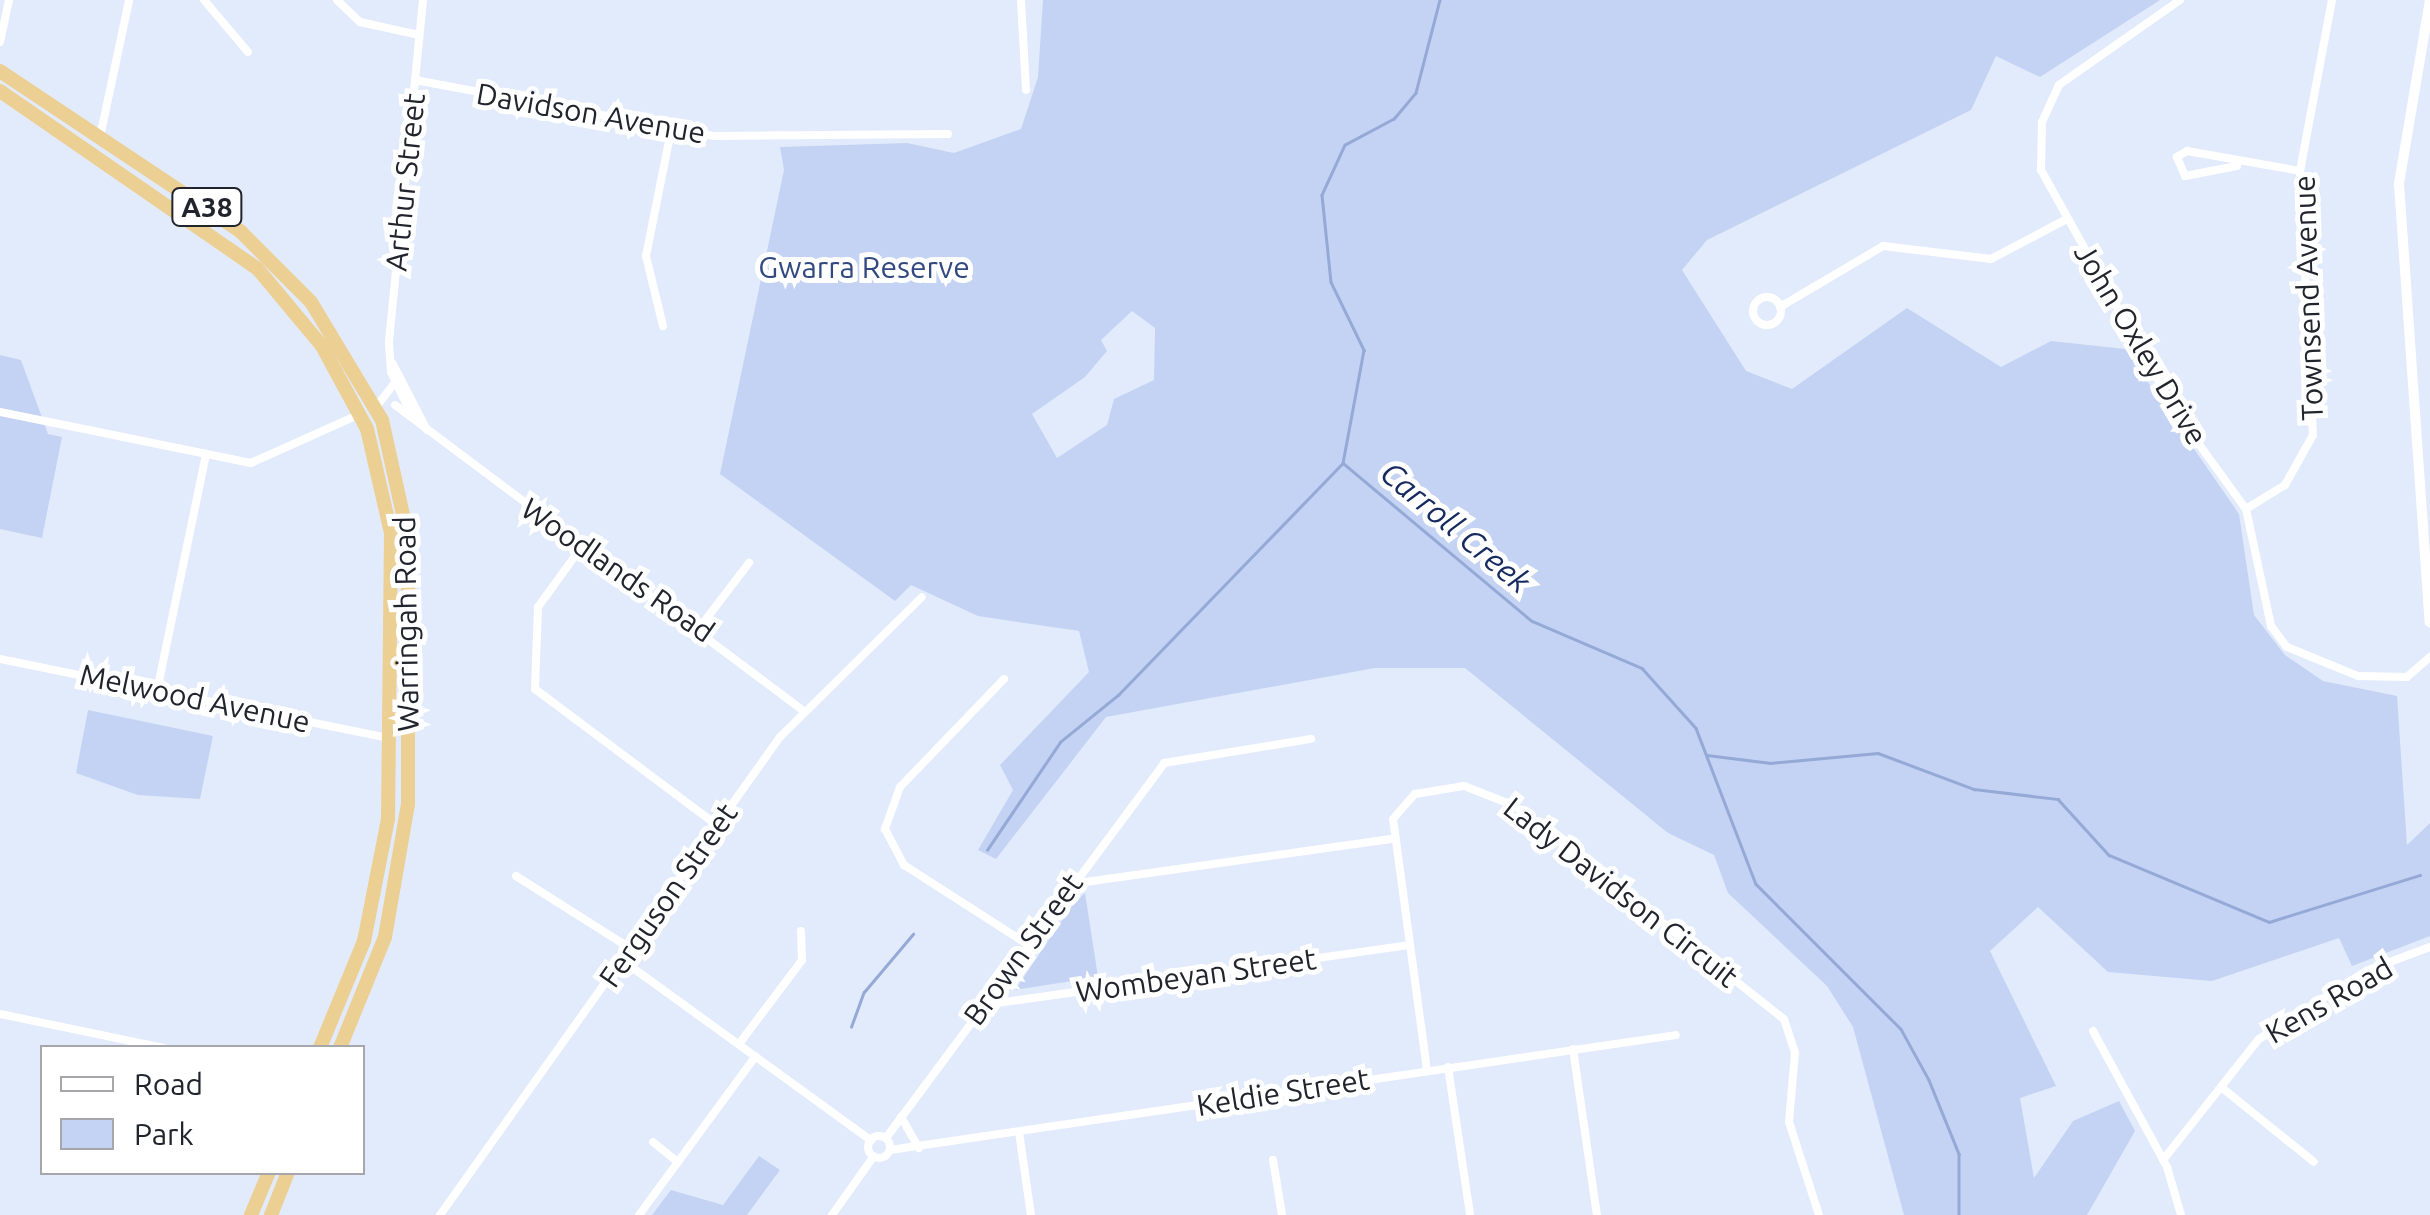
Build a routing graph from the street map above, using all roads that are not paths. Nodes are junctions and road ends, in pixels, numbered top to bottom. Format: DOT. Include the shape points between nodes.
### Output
graph roads {
  1 [pos="8,0"];
  2 [pos="129,0"];
  3 [pos="204,0"];
  4 [pos="337,0"];
  5 [pos="422,0"];
  6 [pos="1021,0"];
  7 [pos="2180,0"];
  8 [pos="2332,0"];
  9 [pos="2430,0"];
  10 [pos="419,35"];
  11 [pos="0,42"];
  12 [pos="248,52"];
  13 [pos="0,70"];
  14 [pos="415,80"];
  15 [pos="2425,84"];
  16 [pos="0,90"];
  17 [pos="1026,90"];
  18 [pos="671,131"];
  19 [pos="948,134"];
  20 [pos="100,137"];
  21 [pos="2237,166"];
  22 [pos="2300,172"];
  23 [pos="2067,219"];
  24 [pos="1780,306"];
  25 [pos="663,326"];
  26 [pos="392,363"];
  27 [pos="395,383"];
  28 [pos="402,399"];
  29 [pos="376,407"];
  30 [pos="0,412"];
  31 [pos="360,414"];
  32 [pos="427,430"];
  33 [pos="206,455"];
  34 [pos="2246,508"];
  35 [pos="583,545"];
  36 [pos="748,563"];
  37 [pos="922,597"];
  38 [pos="2430,622"];
  39 [pos="700,627"];
  40 [pos="2430,657"];
  41 [pos="1,659"];
  42 [pos="0,672"];
  43 [pos="1004,680"];
  44 [pos="157,691"];
  45 [pos="805,712"];
  46 [pos="390,738"];
  47 [pos="1310,740"];
  48 [pos="718,826"];
  49 [pos="1392,839"];
  50 [pos="516,876"];
  51 [pos="1071,884"];
  52 [pos="800,931"];
  53 [pos="1027,944"];
  54 [pos="1409,945"];
  55 [pos="2430,947"];
  56 [pos="627,955"];
  57 [pos="982,1005"];
  58 [pos="0,1014"];
  59 [pos="2093,1031"];
  60 [pos="1676,1035"];
  61 [pos="740,1044"];
  62 [pos="150,1045"];
  63 [pos="321,1045"];
  64 [pos="341,1045"];
  65 [pos="1573,1048"];
  66 [pos="756,1056"];
  67 [pos="1448,1068"];
  68 [pos="1427,1070"];
  69 [pos="2221,1088"];
  70 [pos="901,1117"];
  71 [pos="1019,1132"];
  72 [pos="886,1138"];
  73 [pos="870,1140"];
  74 [pos="653,1142"];
  75 [pos="919,1148"];
  76 [pos="890,1150"];
  77 [pos="874,1156"];
  78 [pos="1273,1160"];
  79 [pos="2163,1160"];
  80 [pos="678,1162"];
  81 [pos="2314,1162"];
  82 [pos="268,1175"];
  83 [pos="287,1175"];
  84 [pos="252,1215"];
  85 [pos="271,1215"];
  86 [pos="440,1215"];
  87 [pos="639,1215"];
  88 [pos="832,1215"];
  89 [pos="1031,1215"];
  90 [pos="1282,1215"];
  91 [pos="1470,1215"];
  92 [pos="1597,1215"];
  93 [pos="1819,1215"];
  94 [pos="2181,1215"];
  1 -- 11 [label="street"];
  2 -- 20 [label="street"];
  3 -- 12 [label="street"];
  4 -- 10 [label="street" via="360,22"];
  5 -- 10 [label="street, Arthur Street"];
  6 -- 17 [label="street"];
  7 -- 23 [label="street, John Oxley Drive" via="2076,67 2048,104 2041,170"];
  8 -- 22 [label="street, Townsend Avenue"];
  9 -- 15 [label="street"];
  10 -- 14 [label="street, Arthur Street"];
  13 -- 20 [label="highway, Warringah Road / A38"];
  14 -- 18 [label="street, Davidson Avenue"];
  14 -- 26 [label="street, Arthur Street"];
  15 -- 38 [label="street" via="2399,184"];
  16 -- 31 [label="highway, Warringah Road / A38" via="257,268 322,346"];
  18 -- 19 [label="street, Davidson Avenue"];
  18 -- 25 [label="street" via="646,256"];
  20 -- 29 [label="highway, Warringah Road / A38" via="273,263 334,332"];
  21 -- 21 [label="street" via="2185,176 2177,157 2197,152"];
  21 -- 22 [label="street"];
  22 -- 34 [label="street, Townsend Avenue" via="2313,435 2285,485"];
  23 -- 24 [label="street" via="1991,258 1884,246"];
  23 -- 34 [label="street, John Oxley Drive" via="2175,411"];
  26 -- 27 [label="street, Arthur Street"];
  26 -- 28 [label="street"];
  27 -- 28 [label="street, Woodlands Road"];
  27 -- 29 [label="street"];
  28 -- 29 [label="street"];
  28 -- 32 [label="street, Woodlands Road"];
  28 -- 32 [label="street, Woodlands Road"];
  29 -- 31 [label="highway"];
  29 -- 64 [label="highway, Warringah Road / A38" via="408,537 408,804 385,937"];
  30 -- 33 [label="street"];
  31 -- 33 [label="street" via="260,462"];
  31 -- 46 [label="highway, Warringah Road / A38" via="391,533"];
  32 -- 35 [label="street, Woodlands Road"];
  33 -- 44 [label="street"];
  34 -- 40 [label="street, John Oxley Drive" via="2261,605 2288,647 2388,679 2407,677"];
  35 -- 39 [label="street, Woodlands Road"];
  35 -- 48 [label="street" via="538,607 536,689"];
  36 -- 39 [label="street"];
  37 -- 45 [label="street, Ferguson Street"];
  39 -- 45 [label="street, Woodlands Road"];
  41 -- 42 [label="street"];
  41 -- 44 [label="street, Melwood Avenue"];
  43 -- 53 [label="street" via="900,787 885,829 904,865"];
  44 -- 46 [label="street, Melwood Avenue"];
  45 -- 48 [label="street, Ferguson Street"];
  46 -- 63 [label="highway, Warringah Road / A38" via="379,886"];
  47 -- 51 [label="street, Brown Street" via="1164,763"];
  48 -- 56 [label="street, Ferguson Street"];
  49 -- 51 [label="street"];
  49 -- 54 [label="street"];
  49 -- 93 [label="street, Lady Davidson Circuit" via="1393,818 1415,794 1489,791 1768,1004 1792,1038 1788,1122"];
  50 -- 56 [label="street"];
  51 -- 53 [label="street, Brown Street"];
  52 -- 61 [label="street" via="802,960"];
  53 -- 57 [label="street, Brown Street"];
  54 -- 57 [label="street, Wombeyan Street"];
  54 -- 68 [label="street"];
  55 -- 69 [label="street, Kens Road" via="2366,971 2258,1039"];
  56 -- 61 [label="street"];
  56 -- 86 [label="street, Ferguson Street"];
  57 -- 70 [label="street, Brown Street"];
  58 -- 62 [label="street"];
  59 -- 79 [label="street"];
  60 -- 65 [label="street, Keldie Street"];
  61 -- 66 [label="street"];
  65 -- 67 [label="street, Keldie Street"];
  65 -- 92 [label="street"];
  66 -- 73 [label="street"];
  66 -- 80 [label="street"];
  67 -- 68 [label="street, Keldie Street"];
  67 -- 91 [label="street"];
  68 -- 71 [label="street, Keldie Street"];
  69 -- 79 [label="street, Kens Road"];
  69 -- 81 [label="street"];
  70 -- 72 [label="street, Brown Street"];
  70 -- 75 [label="street"];
  71 -- 75 [label="street, Keldie Street"];
  71 -- 89 [label="street"];
  72 -- 73 [label="street"];
  72 -- 76 [label="street"];
  73 -- 77 [label="street"];
  74 -- 80 [label="street"];
  75 -- 76 [label="street, Keldie Street"];
  76 -- 77 [label="street, Keldie Street"];
  77 -- 88 [label="street"];
  78 -- 90 [label="street"];
  79 -- 94 [label="street"];
  80 -- 87 [label="street"];
  82 -- 84 [label="highway"];
  83 -- 85 [label="highway"];
}
